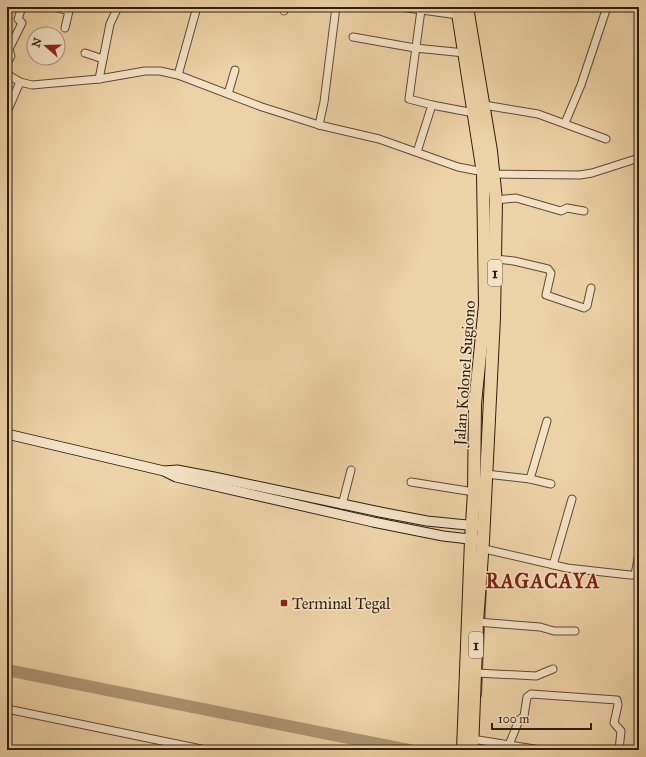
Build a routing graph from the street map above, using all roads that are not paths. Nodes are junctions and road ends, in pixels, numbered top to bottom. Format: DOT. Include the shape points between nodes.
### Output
graph roads {
  1 [pos="22,7"];
  2 [pos="54,7"];
  3 [pos="118,7"];
  4 [pos="197,7"];
  5 [pos="336,7"];
  6 [pos="400,7"];
  7 [pos="608,7"];
  8 [pos="421,10"];
  9 [pos="461,10"];
  10 [pos="65,26"];
  11 [pos="353,37"];
  12 [pos="415,48"];
  13 [pos="85,53"];
  14 [pos="465,53"];
  15 [pos="103,59"];
  16 [pos="7,63"];
  17 [pos="235,70"];
  18 [pos="7,74"];
  19 [pos="178,75"];
  20 [pos="99,79"];
  21 [pos="20,82"];
  22 [pos="228,94"];
  23 [pos="484,104"];
  24 [pos="432,105"];
  25 [pos="7,112"];
  26 [pos="474,113"];
  27 [pos="565,123"];
  28 [pos="319,125"];
  29 [pos="606,139"];
  30 [pos="417,152"];
  31 [pos="639,158"];
  32 [pos="489,174"];
  33 [pos="496,200"];
  34 [pos="584,212"];
  35 [pos="495,259"];
  36 [pos="591,288"];
  37 [pos="547,421"];
  38 [pos="7,434"];
  39 [pos="351,470"];
  40 [pos="164,471"];
  41 [pos="490,475"];
  42 [pos="530,479"];
  43 [pos="411,482"];
  44 [pos="551,484"];
  45 [pos="474,492"];
  46 [pos="572,499"];
  47 [pos="342,505"];
  48 [pos="393,515"];
  49 [pos="392,526"];
  50 [pos="478,526"];
  51 [pos="480,546"];
  52 [pos="639,553"];
  53 [pos="553,565"];
  54 [pos="637,575"];
  55 [pos="479,622"];
  56 [pos="574,631"];
  57 [pos="553,669"];
  58 [pos="481,673"];
  59 [pos="7,709"];
  60 [pos="509,745"];
  61 [pos="467,746"];
  62 [pos="206,750"];
  63 [pos="540,750"];
  64 [pos="619,750"];
  1 -- 16 [label="street" via="18,19 22,23 9,49 11,56"];
  2 -- 10 [label="street" via="69,11"];
  3 -- 15 [label="street" via="110,24"];
  4 -- 19 [label="street"];
  5 -- 28 [label="street"];
  6 -- 8 [label="street"];
  7 -- 27 [label="street"];
  8 -- 9 [label="street"];
  8 -- 12 [label="street"];
  9 -- 14 [label="highway, Jalan Kolonel Sugiono / 1"];
  9 -- 23 [label="highway, 1"];
  11 -- 12 [label="street"];
  12 -- 14 [label="street"];
  12 -- 24 [label="street" via="409,99"];
  13 -- 15 [label="street"];
  14 -- 26 [label="highway, Jalan Kolonel Sugiono / 1"];
  15 -- 20 [label="street"];
  17 -- 22 [label="street"];
  18 -- 21 [label="street"];
  19 -- 20 [label="street" via="145,71"];
  19 -- 22 [label="street"];
  20 -- 21 [label="street" via="32,85"];
  21 -- 25 [label="street"];
  22 -- 28 [label="street"];
  23 -- 27 [label="street" via="538,114"];
  23 -- 32 [label="highway, 1"];
  24 -- 26 [label="street"];
  24 -- 30 [label="street"];
  26 -- 32 [label="highway, Jalan Kolonel Sugiono / 1"];
  27 -- 29 [label="street"];
  28 -- 30 [label="street" via="379,139"];
  30 -- 32 [label="street" via="458,167"];
  31 -- 32 [label="street" via="580,175"];
  32 -- 33 [label="highway, 1"];
  32 -- 45 [label="highway, Jalan Kolonel Sugiono / 1" via="485,305 475,404"];
  33 -- 34 [label="street" via="516,198 561,211 567,208"];
  33 -- 35 [label="highway, 1"];
  35 -- 36 [label="street" via="548,269 551,273 546,296 577,306 586,308"];
  35 -- 41 [label="highway, 1"];
  37 -- 42 [label="street"];
  38 -- 40 [label="main road"];
  39 -- 47 [label="street"];
  40 -- 47 [label="main road" via="177,470 214,476"];
  40 -- 49 [label="main road" via="176,477"];
  41 -- 42 [label="street"];
  41 -- 50 [label="highway, 1"];
  42 -- 44 [label="street"];
  43 -- 45 [label="street"];
  45 -- 50 [label="highway, Jalan Kolonel Sugiono / 1"];
  46 -- 53 [label="street"];
  47 -- 48 [label="main road"];
  48 -- 49 [label="main road"];
  48 -- 50 [label="main road"];
  49 -- 51 [label="main road"];
  50 -- 51 [label="highway, 1"];
  51 -- 53 [label="street"];
  51 -- 55 [label="highway, 1"];
  51 -- 61 [label="highway, 1"];
  52 -- 54 [label="street"];
  53 -- 54 [label="street" via="600,573"];
  55 -- 56 [label="street"];
  55 -- 58 [label="highway, 1"];
  57 -- 58 [label="street" via="536,676"];
  58 -- 61 [label="highway, 1"];
  59 -- 62 [label="street"];
  60 -- 61 [label="street"];
  60 -- 63 [label="street"];
  60 -- 64 [label="street" via="519,720 524,716 527,696 531,694 617,700 614,723 621,732"];
}
